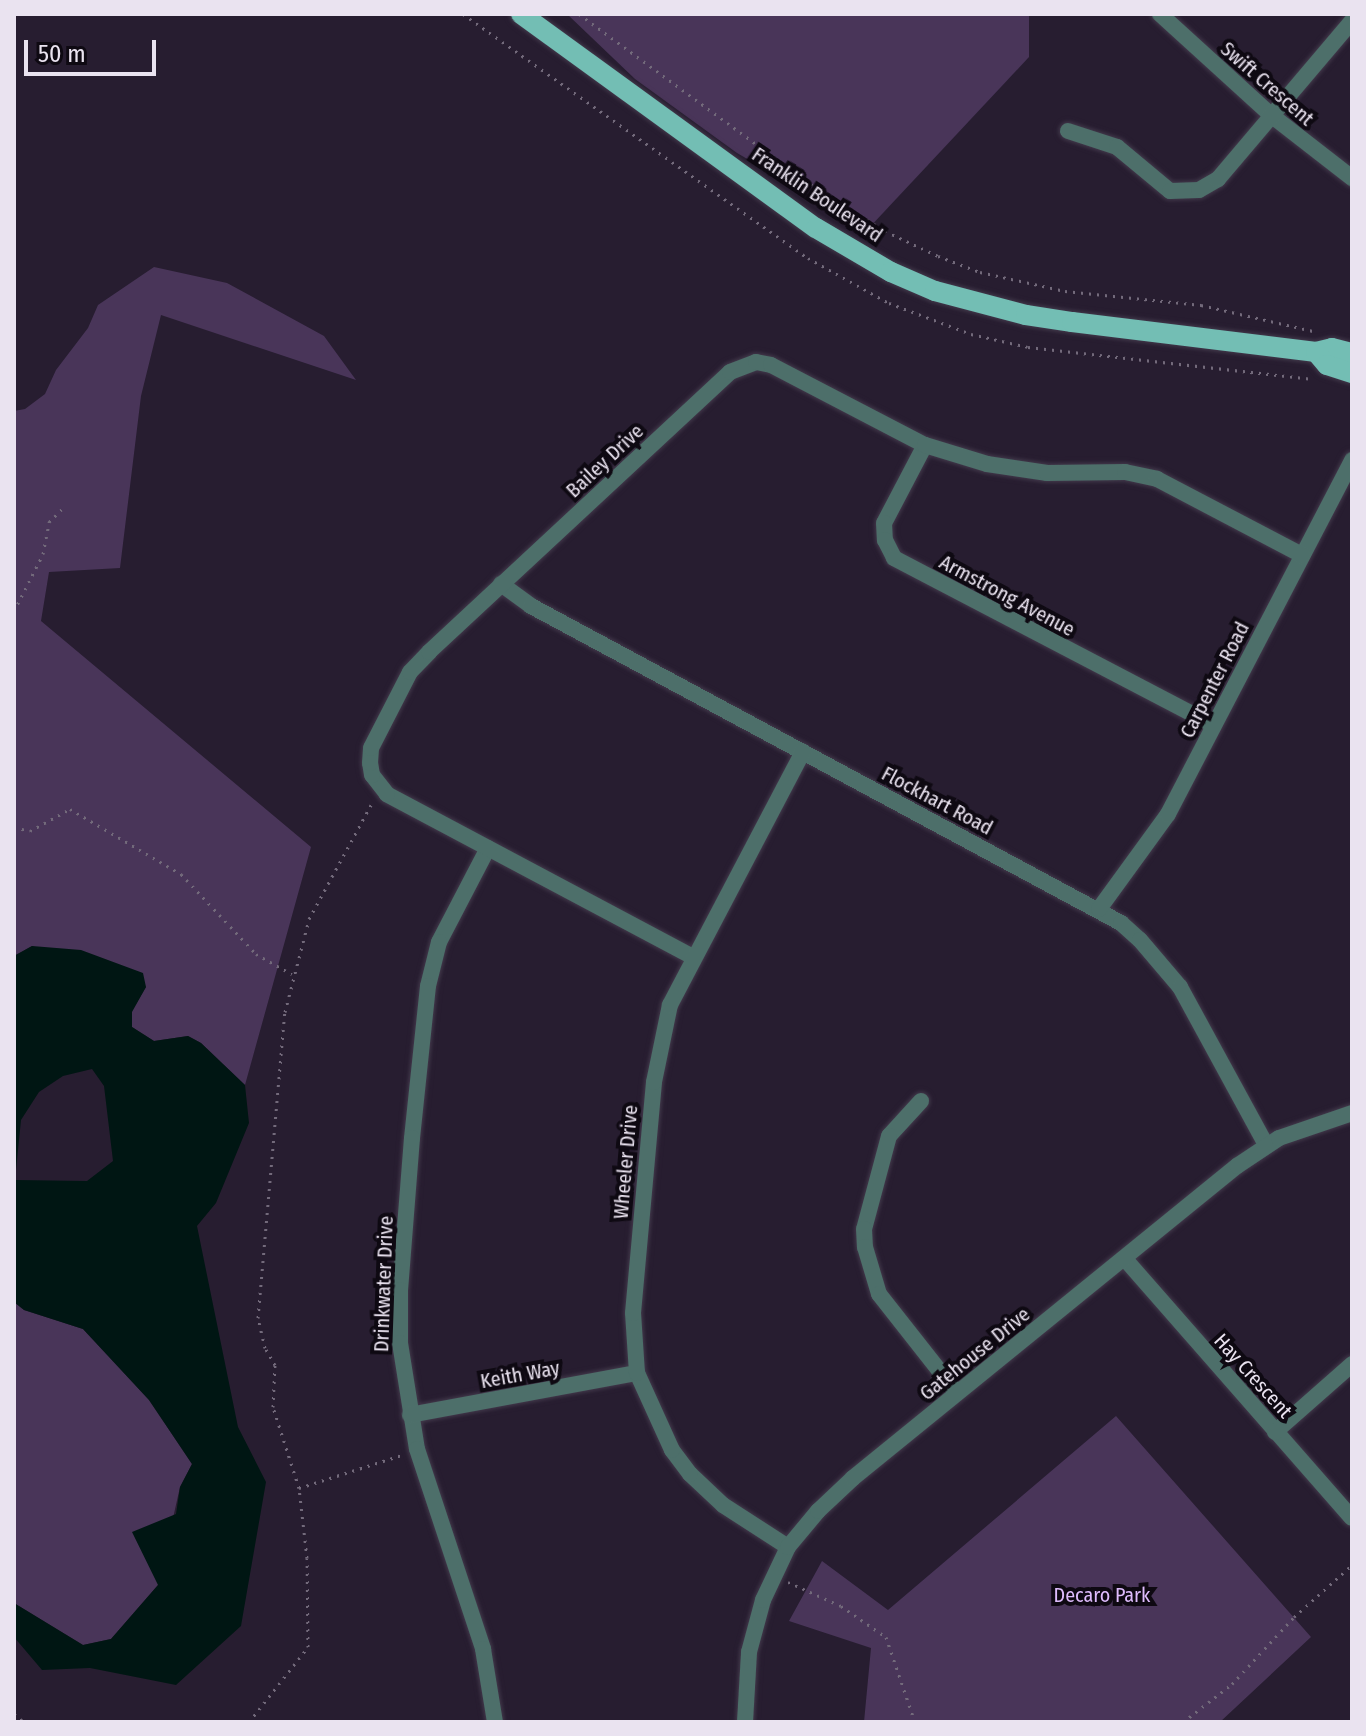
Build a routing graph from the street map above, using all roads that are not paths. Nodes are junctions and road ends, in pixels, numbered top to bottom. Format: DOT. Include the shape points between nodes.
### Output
graph roads {
  1 [pos="521,14"];
  2 [pos="1160,14"];
  3 [pos="1352,21"];
  4 [pos="1271,115"];
  5 [pos="1068,131"];
  6 [pos="1352,178"];
  7 [pos="1316,342"];
  8 [pos="1352,353"];
  9 [pos="1352,373"];
  10 [pos="925,445"];
  11 [pos="1352,460"];
  12 [pos="1302,555"];
  13 [pos="501,584"];
  14 [pos="1213,725"];
  15 [pos="803,752"];
  16 [pos="488,848"];
  17 [pos="1099,909"];
  18 [pos="693,957"];
  19 [pos="921,1101"];
  20 [pos="1352,1113"];
  21 [pos="1266,1145"];
  22 [pos="1125,1259"];
  23 [pos="1352,1364"];
  24 [pos="637,1373"];
  25 [pos="957,1393"];
  26 [pos="410,1415"];
  27 [pos="1275,1432"];
  28 [pos="1352,1518"];
  29 [pos="788,1547"];
  30 [pos="495,1722"];
  31 [pos="745,1722"];
  1 -- 7 [label="main road, Franklin Boulevard" via="816,228 935,291 1057,320"];
  2 -- 4 [label="street, Swift Crescent"];
  3 -- 4 [label="street"];
  4 -- 5 [label="street" via="1218,179 1190,192 1170,191 1117,147"];
  4 -- 6 [label="street, Swift Crescent"];
  7 -- 8 [label="main road, Franklin Boulevard"];
  7 -- 9 [label="main road, Franklin Boulevard" via="1327,365"];
  10 -- 12 [label="street, Bailey Drive" via="1031,471 1125,472 1157,479"];
  10 -- 13 [label="street, Bailey Drive" via="771,365 743,364"];
  10 -- 14 [label="street, Armstrong Avenue" via="884,523 894,558"];
  11 -- 12 [label="street, Carpenter Road"];
  12 -- 14 [label="street, Carpenter Road"];
  13 -- 15 [label="street, Flockhart Road" via="531,606"];
  13 -- 16 [label="street, Bailey Drive" via="410,672 371,748 370,763 372,775 387,794"];
  14 -- 17 [label="street, Carpenter Road" via="1168,814"];
  15 -- 17 [label="street, Flockhart Road"];
  15 -- 18 [label="street, Wheeler Drive"];
  16 -- 18 [label="street, Bailey Drive"];
  16 -- 26 [label="street, Drinkwater Drive" via="439,942 423,1018 400,1290 402,1366"];
  17 -- 21 [label="street, Flockhart Road" via="1140,940 1180,987"];
  18 -- 24 [label="street, Wheeler Drive" via="670,1005 654,1082 633,1313"];
  19 -- 25 [label="street" via="889,1136 864,1229 865,1247 872,1280 886,1306"];
  20 -- 21 [label="street, Gatehouse Drive"];
  21 -- 22 [label="street, Gatehouse Drive"];
  22 -- 25 [label="street, Gatehouse Drive"];
  22 -- 27 [label="street, Hay Crescent"];
  23 -- 27 [label="street"];
  24 -- 26 [label="street, Keith Way"];
  24 -- 29 [label="street, Wheeler Drive" via="658,1425 690,1474 723,1505"];
  25 -- 29 [label="street, Gatehouse Drive" via="837,1493"];
  26 -- 30 [label="street, Drinkwater Drive" via="483,1649"];
  27 -- 28 [label="street, Hay Crescent"];
  29 -- 31 [label="street, Gatehouse Drive" via="749,1652"];
}
